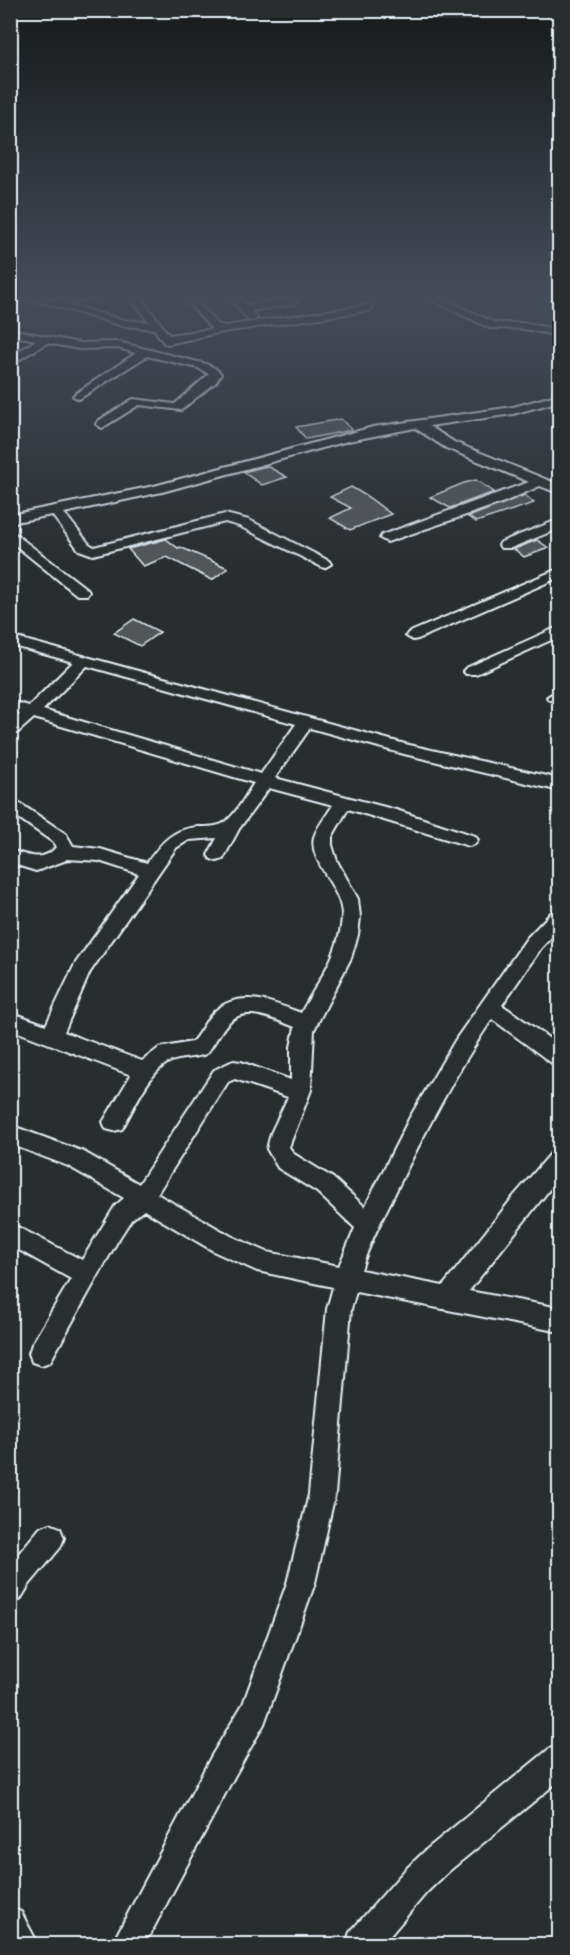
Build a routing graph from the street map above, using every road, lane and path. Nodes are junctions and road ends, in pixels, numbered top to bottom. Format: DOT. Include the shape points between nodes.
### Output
graph roads {
  1 [pos="94,386"];
  2 [pos="202,386"];
  3 [pos="79,396"];
  4 [pos="560,397"];
  5 [pos="102,424"];
  6 [pos="418,424"];
  7 [pos="540,482"];
  8 [pos="560,490"];
  9 [pos="55,510"];
  10 [pos="10,519"];
  11 [pos="560,523"];
  12 [pos="10,534"];
  13 [pos="387,538"];
  14 [pos="506,545"];
  15 [pos="324,564"];
  16 [pos="560,572"];
  17 [pos="82,592"];
  18 [pos="560,630"];
  19 [pos="413,636"];
  20 [pos="10,640"];
  21 [pos="84,660"];
  22 [pos="471,671"];
  23 [pos="10,706"];
  24 [pos="32,712"];
  25 [pos="307,721"];
  26 [pos="10,730"];
  27 [pos="265,781"];
  28 [pos="560,785"];
  29 [pos="10,802"];
  30 [pos="343,802"];
  31 [pos="232,826"];
  32 [pos="469,840"];
  33 [pos="64,852"];
  34 [pos="217,855"];
  35 [pos="10,856"];
  36 [pos="151,871"];
  37 [pos="556,924"];
  38 [pos="489,1007"];
  39 [pos="10,1020"];
  40 [pos="306,1023"];
  41 [pos="52,1035"];
  42 [pos="560,1058"];
  43 [pos="146,1072"];
  44 [pos="299,1092"];
  45 [pos="114,1122"];
  46 [pos="10,1134"];
  47 [pos="560,1159"];
  48 [pos="143,1197"];
  49 [pos="368,1225"];
  50 [pos="10,1233"];
  51 [pos="87,1275"];
  52 [pos="347,1280"];
  53 [pos="448,1299"];
  54 [pos="560,1320"];
  55 [pos="42,1353"];
  56 [pos="50,1538"];
  57 [pos="10,1590"];
  58 [pos="560,1760"];
  59 [pos="10,1923"];
  60 [pos="22,1944"];
  61 [pos="128,1944"];
  62 [pos="362,1944"];
  1 -- 3 [label="street"];
  2 -- 5 [label="street" via="177,408 136,401"];
  4 -- 6 [label="street" via="517,412"];
  6 -- 7 [label="street" via="450,445"];
  6 -- 9 [label="street" via="314,445 156,489"];
  7 -- 8 [label="street"];
  7 -- 13 [label="street"];
  9 -- 10 [label="street"];
  9 -- 15 [label="street" via="84,547 93,551 225,518 244,523"];
  11 -- 14 [label="street"];
  12 -- 17 [label="street"];
  16 -- 19 [label="street"];
  18 -- 22 [label="street"];
  20 -- 21 [label="street"];
  21 -- 24 [label="street"];
  21 -- 25 [label="street"];
  23 -- 24 [label="street"];
  24 -- 26 [label="street"];
  24 -- 27 [label="street"];
  25 -- 27 [label="street"];
  25 -- 28 [label="street" via="404,749"];
  27 -- 30 [label="street"];
  27 -- 31 [label="street"];
  29 -- 33 [label="street" via="60,838"];
  30 -- 32 [label="street"];
  30 -- 40 [label="street" via="322,843 348,898 349,938"];
  31 -- 34 [label="street"];
  31 -- 36 [label="street" via="221,832 192,832 176,838"];
  33 -- 35 [label="street" via="36,865"];
  33 -- 36 [label="street" via="100,855"];
  36 -- 41 [label="street" via="82,969"];
  37 -- 38 [label="street"];
  38 -- 42 [label="street"];
  38 -- 49 [label="street" via="436,1090"];
  39 -- 41 [label="street"];
  40 -- 43 [label="street" via="254,1006 238,1006 220,1018 199,1048 162,1056"];
  40 -- 44 [label="street" via="300,1051"];
  41 -- 43 [label="street"];
  43 -- 45 [label="street"];
  44 -- 48 [label="street" via="241,1071 221,1076"];
  44 -- 49 [label="street" via="279,1138 280,1155 326,1185"];
  46 -- 48 [label="street" via="76,1160"];
  47 -- 53 [label="street"];
  48 -- 51 [label="street" via="123,1213"];
  48 -- 52 [label="street" via="250,1257 279,1267"];
  49 -- 52 [label="street"];
  50 -- 51 [label="street"];
  51 -- 55 [label="street"];
  52 -- 53 [label="street"];
  52 -- 61 [label="street" via="335,1331 322,1494 301,1583 254,1713"];
  53 -- 54 [label="street"];
  56 -- 57 [label="street"];
  58 -- 62 [label="street" via="438,1860"];
  59 -- 60 [label="street"];
}
